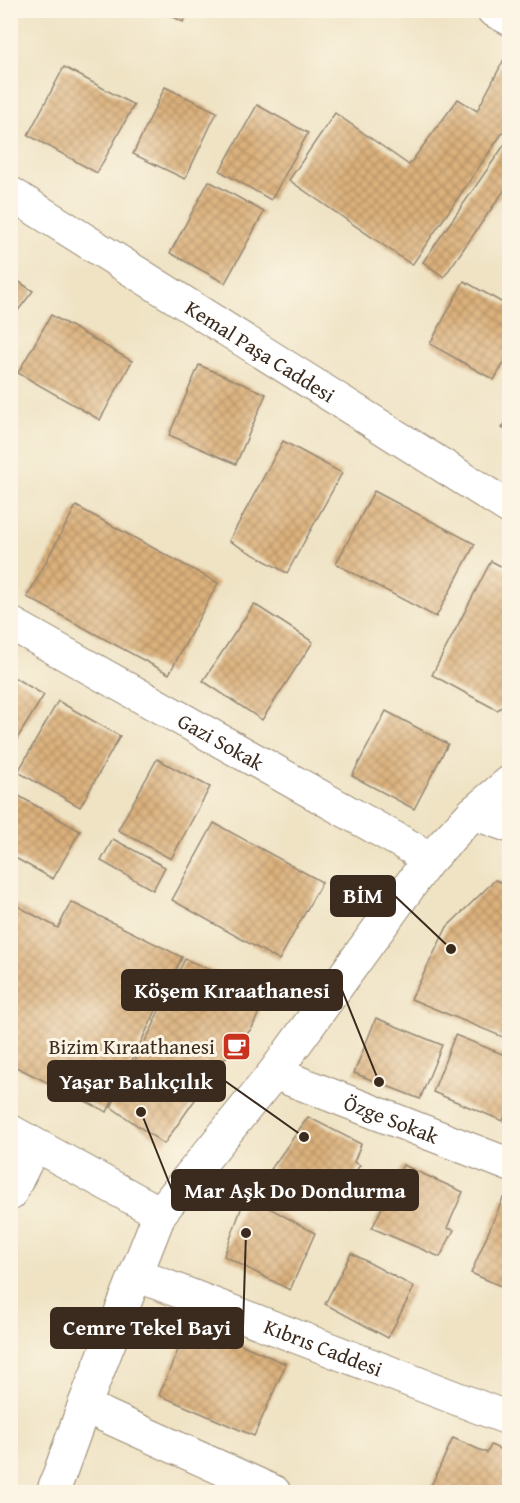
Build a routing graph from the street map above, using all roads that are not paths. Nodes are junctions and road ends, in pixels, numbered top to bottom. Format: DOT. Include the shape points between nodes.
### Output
graph roads {
  1 [pos="493,10"];
  2 [pos="510,19"];
  3 [pos="10,193"];
  4 [pos="510,508"];
  5 [pos="10,623"];
  6 [pos="510,782"];
  7 [pos="473,813"];
  8 [pos="510,826"];
  9 [pos="427,862"];
  10 [pos="274,1073"];
  11 [pos="22,1138"];
  12 [pos="510,1165"];
  13 [pos="10,1194"];
  14 [pos="160,1213"];
  15 [pos="136,1275"];
  16 [pos="84,1406"];
  17 [pos="510,1419"];
  18 [pos="53,1492"];
  19 [pos="274,1492"];
  1 -- 2 [label="street"];
  3 -- 4 [label="street, Kemal Paşa Caddesi"];
  5 -- 9 [label="street, Gazi Sokak" via="412,848"];
  6 -- 7 [label="street"];
  7 -- 8 [label="street"];
  7 -- 9 [label="street"];
  9 -- 10 [label="street"];
  10 -- 12 [label="street, Özge Sokak"];
  10 -- 14 [label="street"];
  11 -- 13 [label="street"];
  11 -- 14 [label="street"];
  14 -- 15 [label="street"];
  15 -- 16 [label="street"];
  15 -- 17 [label="street, Kıbrıs Caddesi"];
  16 -- 18 [label="street"];
  16 -- 19 [label="street"];
}
